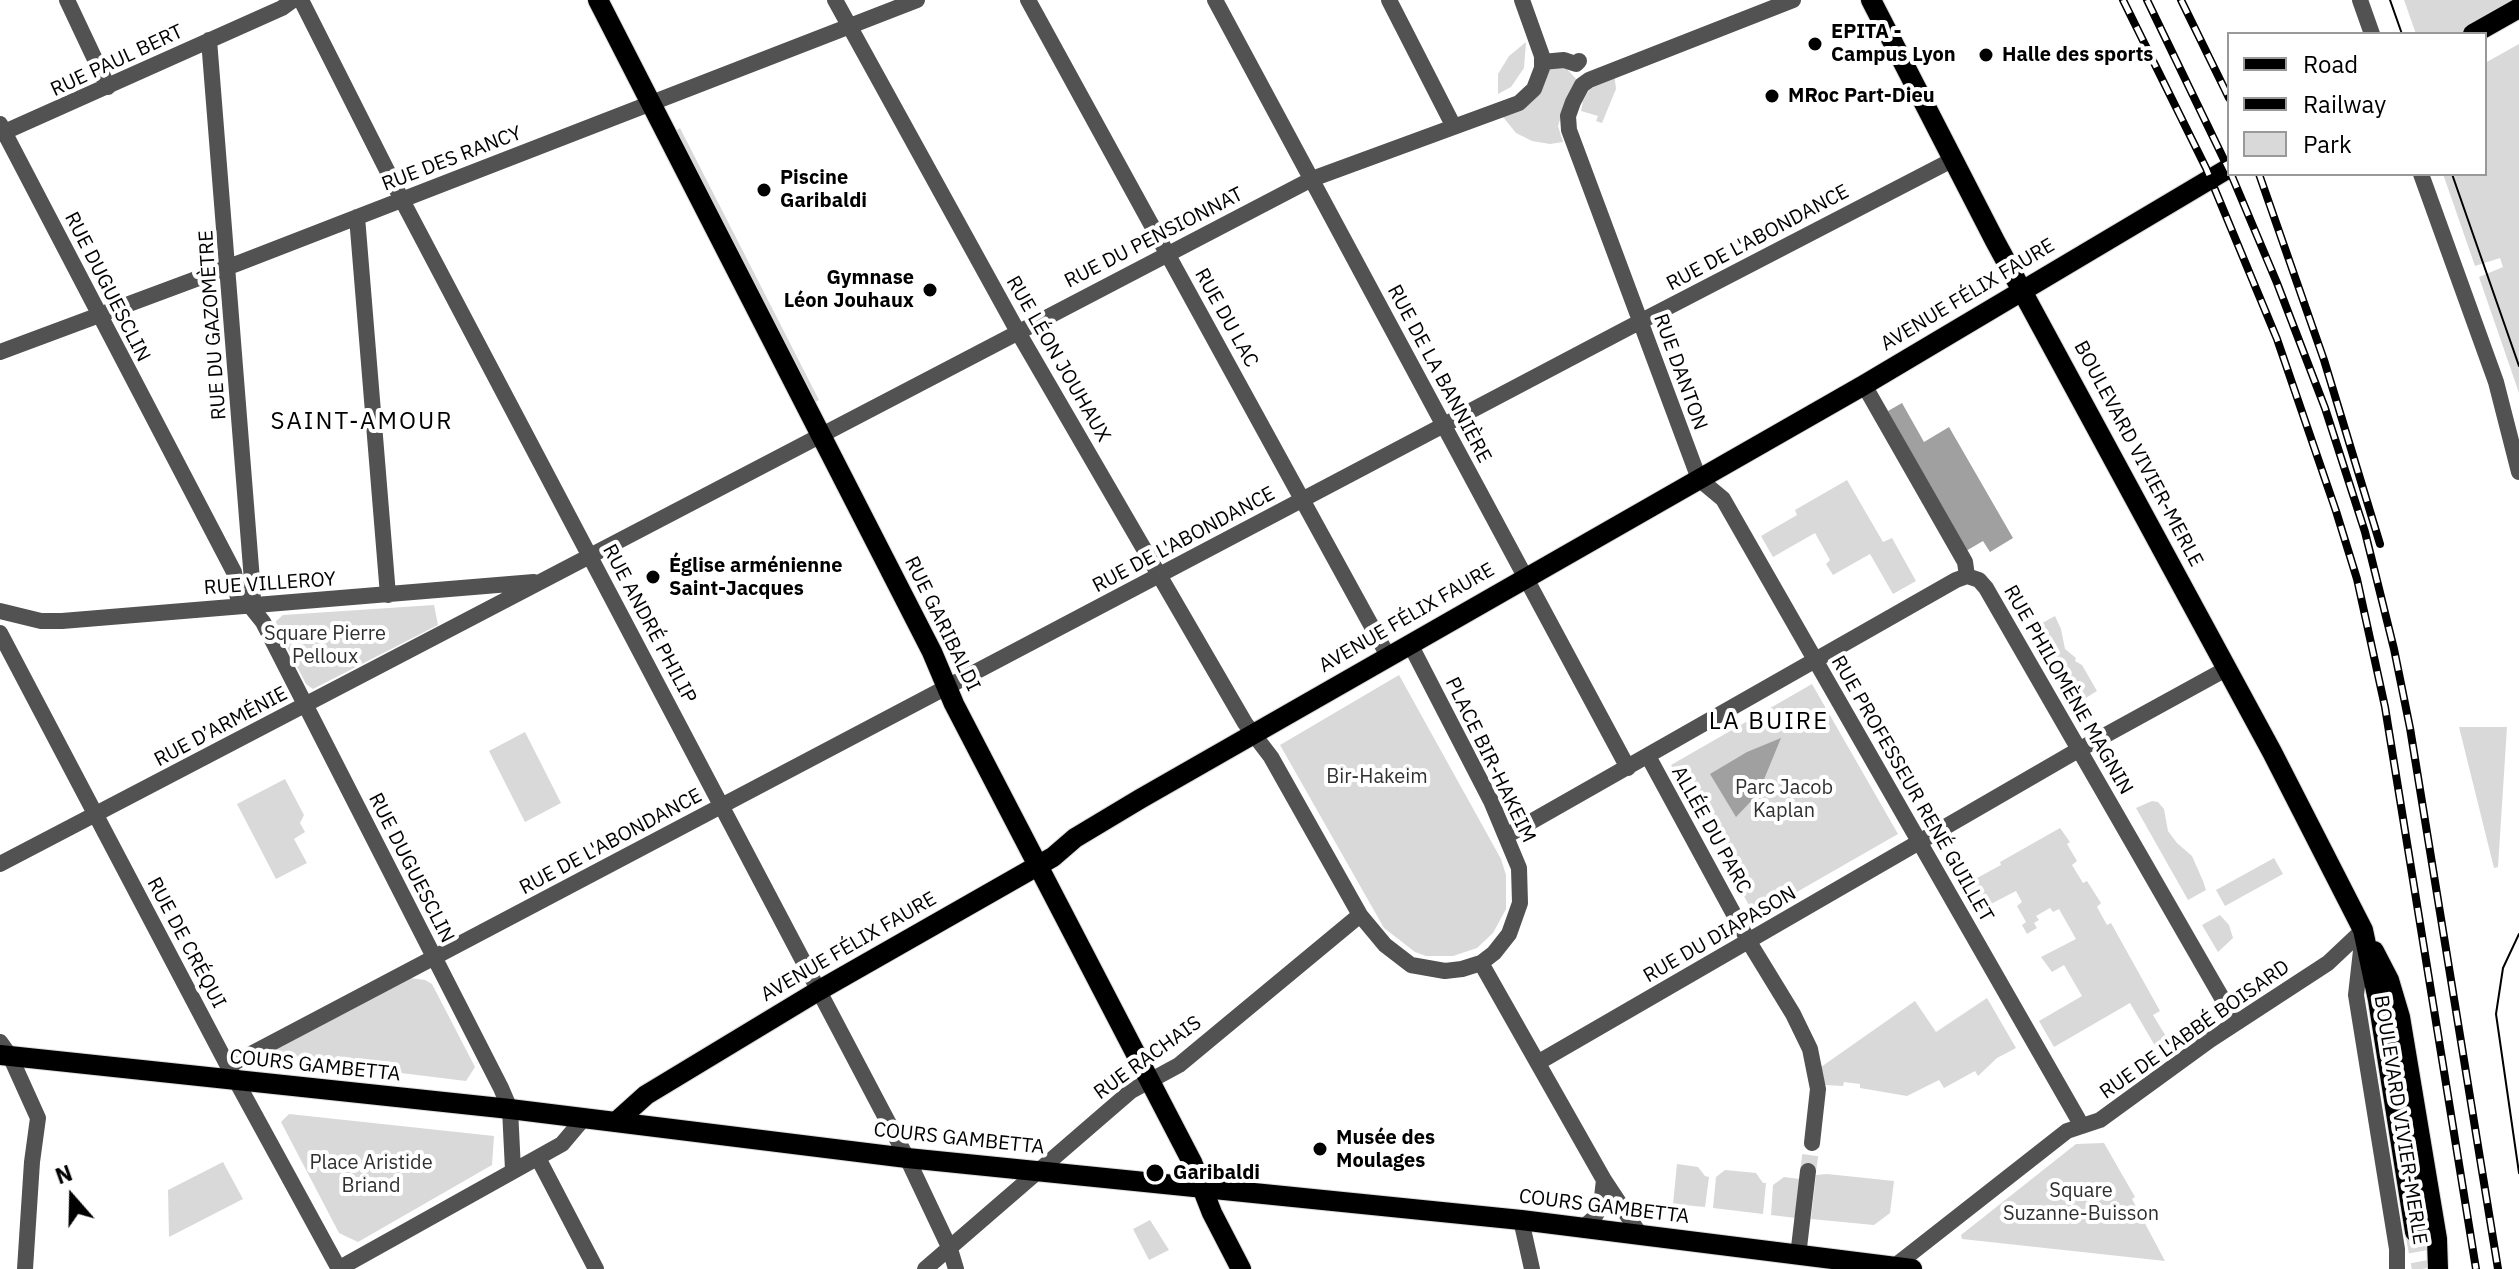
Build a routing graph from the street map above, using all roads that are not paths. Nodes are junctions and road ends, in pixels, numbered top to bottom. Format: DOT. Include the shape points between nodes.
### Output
graph roads {
  1 [pos="67,0"];
  2 [pos="293,0"];
  3 [pos="301,0"];
  4 [pos="598,0"];
  5 [pos="835,0"];
  6 [pos="917,0"];
  7 [pos="1028,0"];
  8 [pos="1215,0"];
  9 [pos="1389,0"];
  10 [pos="1522,0"];
  11 [pos="1793,0"];
  12 [pos="1871,0"];
  13 [pos="2360,0"];
  14 [pos="2519,8"];
  15 [pos="850,26"];
  16 [pos="2371,32"];
  17 [pos="2477,32"];
  18 [pos="209,40"];
  19 [pos="1542,59"];
  20 [pos="1579,61"];
  21 [pos="108,87"];
  22 [pos="641,108"];
  23 [pos="1454,127"];
  24 [pos="2,130"];
  25 [pos="1954,159"];
  26 [pos="2227,169"];
  27 [pos="2422,176"];
  28 [pos="1312,179"];
  29 [pos="402,200"];
  30 [pos="357,217"];
  31 [pos="1167,253"];
  32 [pos="229,267"];
  33 [pos="2023,292"];
  34 [pos="99,316"];
  35 [pos="1640,322"];
  36 [pos="1018,332"];
  37 [pos="0,352"];
  38 [pos="1864,385"];
  39 [pos="1444,426"];
  40 [pos="820,437"];
  41 [pos="2519,472"];
  42 [pos="1699,479"];
  43 [pos="1304,500"];
  44 [pos="590,557"];
  45 [pos="1160,575"];
  46 [pos="1967,576"];
  47 [pos="1526,577"];
  48 [pos="543,582"];
  49 [pos="495,585"];
  50 [pos="388,595"];
  51 [pos="504,602"];
  52 [pos="241,604"];
  53 [pos="0,611"];
  54 [pos="0,633"];
  55 [pos="1410,644"];
  56 [pos="1388,656"];
  57 [pos="1816,661"];
  58 [pos="2226,669"];
  59 [pos="948,688"];
  60 [pos="305,705"];
  61 [pos="1253,735"];
  62 [pos="2080,749"];
  63 [pos="1648,756"];
  64 [pos="1628,768"];
  65 [pos="723,807"];
  66 [pos="95,815"];
  67 [pos="1506,836"];
  68 [pos="1920,841"];
  69 [pos="0,864"];
  70 [pos="1038,865"];
  71 [pos="1360,915"];
  72 [pos="2363,930"];
  73 [pos="1749,942"];
  74 [pos="435,958"];
  75 [pos="1481,963"];
  76 [pos="818,991"];
  77 [pos="2238,1022"];
  78 [pos="3,1051"];
  79 [pos="1539,1062"];
  80 [pos="233,1074"];
  81 [pos="1150,1081"];
  82 [pos="510,1109"];
  83 [pos="584,1118"];
  84 [pos="616,1122"];
  85 [pos="2082,1126"];
  86 [pos="1812,1143"];
  87 [pos="538,1158"];
  88 [pos="907,1158"];
  89 [pos="513,1170"];
  90 [pos="1036,1171"];
  91 [pos="1808,1171"];
  92 [pos="1604,1180"];
  93 [pos="1202,1188"];
  94 [pos="1521,1220"];
  95 [pos="1583,1228"];
  96 [pos="2415,1232"];
  97 [pos="1641,1236"];
  98 [pos="950,1249"];
  99 [pos="1798,1256"];
  100 [pos="25,1269"];
  101 [pos="339,1269"];
  102 [pos="596,1269"];
  103 [pos="925,1269"];
  104 [pos="956,1269"];
  105 [pos="1241,1269"];
  106 [pos="1532,1269"];
  107 [pos="1897,1269"];
  108 [pos="2397,1269"];
  109 [pos="2438,1269"];
  1 -- 21 [label="street"];
  2 -- 18 [label="street, RUE PAUL BERT"];
  3 -- 29 [label="street, RUE ANDRÉ PHILIP"];
  4 -- 22 [label="main road, RUE GARIBALDI"];
  5 -- 15 [label="street, RUE LÉON JOUHAUX"];
  6 -- 15 [label="street, RUE DES RANCY"];
  7 -- 31 [label="street, RUE DU LAC"];
  8 -- 28 [label="street, RUE DE LA BANNIÈRE"];
  9 -- 23 [label="street"];
  10 -- 19 [label="street"];
  11 -- 35 [label="street, RUE DANTON" via="1612,69 1589,80 1576,94 1568,116 1574,144"];
  12 -- 25 [label="main road, BOULEVARD VIVIER-MERLE"];
  13 -- 16 [label="street"];
  14 -- 17 [label="main road"];
  15 -- 22 [label="street, RUE DES RANCY"];
  15 -- 36 [label="street, RUE LÉON JOUHAUX"];
  18 -- 21 [label="street, RUE PAUL BERT"];
  18 -- 32 [label="street, RUE DU GAZOMÈTRE"];
  19 -- 20 [label="street"];
  19 -- 23 [label="street, RUE DU PENSIONNAT" via="1539,80 1519,103"];
  21 -- 24 [label="street, RUE PAUL BERT"];
  22 -- 29 [label="street, RUE DES RANCY"];
  22 -- 40 [label="main road, RUE GARIBALDI"];
  23 -- 28 [label="street, RUE DU PENSIONNAT"];
  24 -- 34 [label="street, RUE DUGUESCLIN"];
  25 -- 33 [label="main road, BOULEVARD VIVIER-MERLE"];
  25 -- 35 [label="street, RUE DE L'ABONDANCE"];
  26 -- 33 [label="main road, AVENUE FÉLIX FAURE"];
  27 -- 41 [label="street" via="2496,382"];
  28 -- 31 [label="street, RUE DU PENSIONNAT"];
  28 -- 39 [label="street, RUE DE LA BANNIÈRE"];
  29 -- 30 [label="street, RUE DES RANCY"];
  29 -- 44 [label="street, RUE ANDRÉ PHILIP"];
  30 -- 32 [label="street, RUE DES RANCY"];
  30 -- 50 [label="street"];
  31 -- 36 [label="street, RUE DU PENSIONNAT"];
  31 -- 43 [label="street, RUE DU LAC"];
  32 -- 34 [label="street, RUE DES RANCY"];
  32 -- 52 [label="street, RUE DU GAZOMÈTRE" via="253,593"];
  33 -- 38 [label="main road, AVENUE FÉLIX FAURE"];
  33 -- 58 [label="main road, BOULEVARD VIVIER-MERLE"];
  34 -- 37 [label="street, RUE DES RANCY"];
  34 -- 52 [label="street, RUE DUGUESCLIN" via="234,572"];
  35 -- 39 [label="street, RUE DE L'ABONDANCE"];
  35 -- 42 [label="street, RUE DANTON"];
  36 -- 40 [label="street, RUE DU PENSIONNAT"];
  36 -- 45 [label="street, RUE LÉON JOUHAUX"];
  38 -- 42 [label="main road, AVENUE FÉLIX FAURE"];
  38 -- 46 [label="street, RUE PHILOMÈNE MAGNIN" via="1965,562"];
  39 -- 43 [label="street, RUE DE L'ABONDANCE"];
  39 -- 47 [label="street, RUE DE LA BANNIÈRE"];
  40 -- 44 [label="street, RUE D’ARMÉNIE"];
  40 -- 59 [label="main road, RUE GARIBALDI"];
  42 -- 47 [label="main road, AVENUE FÉLIX FAURE"];
  42 -- 57 [label="street, RUE PROFESSEUR RENÉ GUILLET" via="1723,499"];
  43 -- 45 [label="street, RUE DE L'ABONDANCE"];
  43 -- 56 [label="street, RUE DU LAC"];
  44 -- 48 [label="street, RUE D’ARMÉNIE"];
  44 -- 65 [label="street, RUE ANDRÉ PHILIP"];
  45 -- 59 [label="street, RUE DE L'ABONDANCE"];
  45 -- 61 [label="street, RUE LÉON JOUHAUX"];
  46 -- 57 [label="street"];
  46 -- 62 [label="street, RUE PHILOMÈNE MAGNIN" via="1986,588"];
  47 -- 55 [label="main road, AVENUE FÉLIX FAURE"];
  47 -- 64 [label="street, RUE DE LA BANNIÈRE"];
  48 -- 49 [label="street, RUE VILLEROY"];
  48 -- 51 [label="street, RUE D’ARMÉNIE"];
  49 -- 50 [label="street, RUE VILLEROY"];
  49 -- 51 [label="street"];
  50 -- 52 [label="street, RUE VILLEROY"];
  51 -- 60 [label="street, RUE D’ARMÉNIE"];
  52 -- 53 [label="street, RUE VILLEROY" via="62,621"];
  52 -- 60 [label="street, RUE DUGUESCLIN" via="263,622"];
  54 -- 66 [label="street, RUE DE CRÉQUI"];
  55 -- 56 [label="main road, AVENUE FÉLIX FAURE"];
  55 -- 67 [label="street, PLACE BIR-HAKEIM"];
  56 -- 61 [label="main road, AVENUE FÉLIX FAURE"];
  57 -- 63 [label="street"];
  57 -- 68 [label="street, RUE PROFESSEUR RENÉ GUILLET"];
  58 -- 62 [label="street, RUE DU DIAPASON"];
  58 -- 72 [label="main road, BOULEVARD VIVIER-MERLE"];
  59 -- 65 [label="street, RUE DE L'ABONDANCE"];
  59 -- 70 [label="main road, RUE GARIBALDI"];
  60 -- 66 [label="street, RUE D’ARMÉNIE"];
  60 -- 74 [label="street, RUE DUGUESCLIN"];
  61 -- 70 [label="main road, AVENUE FÉLIX FAURE" via="1088,830"];
  61 -- 71 [label="street" via="1271,757"];
  62 -- 68 [label="street, RUE DU DIAPASON"];
  62 -- 77 [label="street, RUE PHILOMÈNE MAGNIN"];
  63 -- 64 [label="street"];
  63 -- 73 [label="street, ALLÉE DU PARC"];
  64 -- 67 [label="street"];
  65 -- 74 [label="street, RUE DE L'ABONDANCE"];
  65 -- 76 [label="street, RUE ANDRÉ PHILIP"];
  66 -- 69 [label="street, RUE D’ARMÉNIE"];
  66 -- 80 [label="street, RUE DE CRÉQUI"];
  67 -- 75 [label="street, PLACE BIR-HAKEIM" via="1519,868 1520,903 1509,934"];
  68 -- 73 [label="street, RUE DU DIAPASON"];
  68 -- 85 [label="street, RUE PROFESSEUR RENÉ GUILLET"];
  70 -- 76 [label="main road, AVENUE FÉLIX FAURE"];
  70 -- 81 [label="main road, RUE GARIBALDI"];
  71 -- 75 [label="street" via="1411,965 1445,971"];
  71 -- 81 [label="street, RUE RACHAIS" via="1179,1065"];
  72 -- 77 [label="street, RUE DE L'ABBÉ BOISARD" via="2328,963"];
  72 -- 96 [label="main road, BOULEVARD VIVIER-MERLE"];
  72 -- 108 [label="street, BOULEVARD VIVIER-MERLE" via="2356,995"];
  72 -- 109 [label="main road" via="2389,980 2400,1017"];
  73 -- 79 [label="street, RUE DU DIAPASON"];
  73 -- 86 [label="street, ALLÉE DU PARC" via="1810,1049 1818,1089"];
  74 -- 80 [label="street"];
  74 -- 82 [label="street, RUE DUGUESCLIN"];
  75 -- 79 [label="street"];
  76 -- 84 [label="main road, AVENUE FÉLIX FAURE" via="646,1095"];
  76 -- 88 [label="street, RUE ANDRÉ PHILIP"];
  77 -- 85 [label="street, RUE DE L'ABBÉ BOISARD" via="2100,1120"];
  78 -- 80 [label="main road, COURS GAMBETTA"];
  78 -- 100 [label="street" via="38,1118"];
  79 -- 92 [label="street"];
  80 -- 82 [label="main road, COURS GAMBETTA"];
  80 -- 101 [label="street, RUE DE CRÉQUI"];
  81 -- 90 [label="street, RUE RACHAIS"];
  81 -- 93 [label="main road, RUE GARIBALDI"];
  82 -- 83 [label="main road, COURS GAMBETTA"];
  82 -- 89 [label="street, RUE DUGUESCLIN"];
  83 -- 84 [label="main road, COURS GAMBETTA"];
  83 -- 87 [label="street" via="562,1144"];
  84 -- 88 [label="main road, COURS GAMBETTA"];
  85 -- 107 [label="street, RUE DE L'ABBÉ BOISARD" via="2067,1131"];
  87 -- 89 [label="street"];
  87 -- 102 [label="street"];
  88 -- 90 [label="main road, COURS GAMBETTA"];
  88 -- 98 [label="street, RUE ANDRÉ PHILIP"];
  89 -- 101 [label="street"];
  90 -- 93 [label="main road, COURS GAMBETTA"];
  90 -- 98 [label="street, RUE RACHAIS"];
  91 -- 99 [label="street"];
  92 -- 95 [label="street" via="1601,1206"];
  92 -- 97 [label="street"];
  93 -- 94 [label="main road, COURS GAMBETTA"];
  93 -- 105 [label="main road, RUE GARIBALDI"];
  94 -- 95 [label="main road, COURS GAMBETTA"];
  94 -- 106 [label="street"];
  95 -- 97 [label="main road, COURS GAMBETTA"];
  97 -- 99 [label="main road, COURS GAMBETTA"];
  98 -- 103 [label="street, RUE RACHAIS"];
  98 -- 104 [label="street, RUE ANDRÉ PHILIP"];
  99 -- 107 [label="main road, COURS GAMBETTA"];
}
